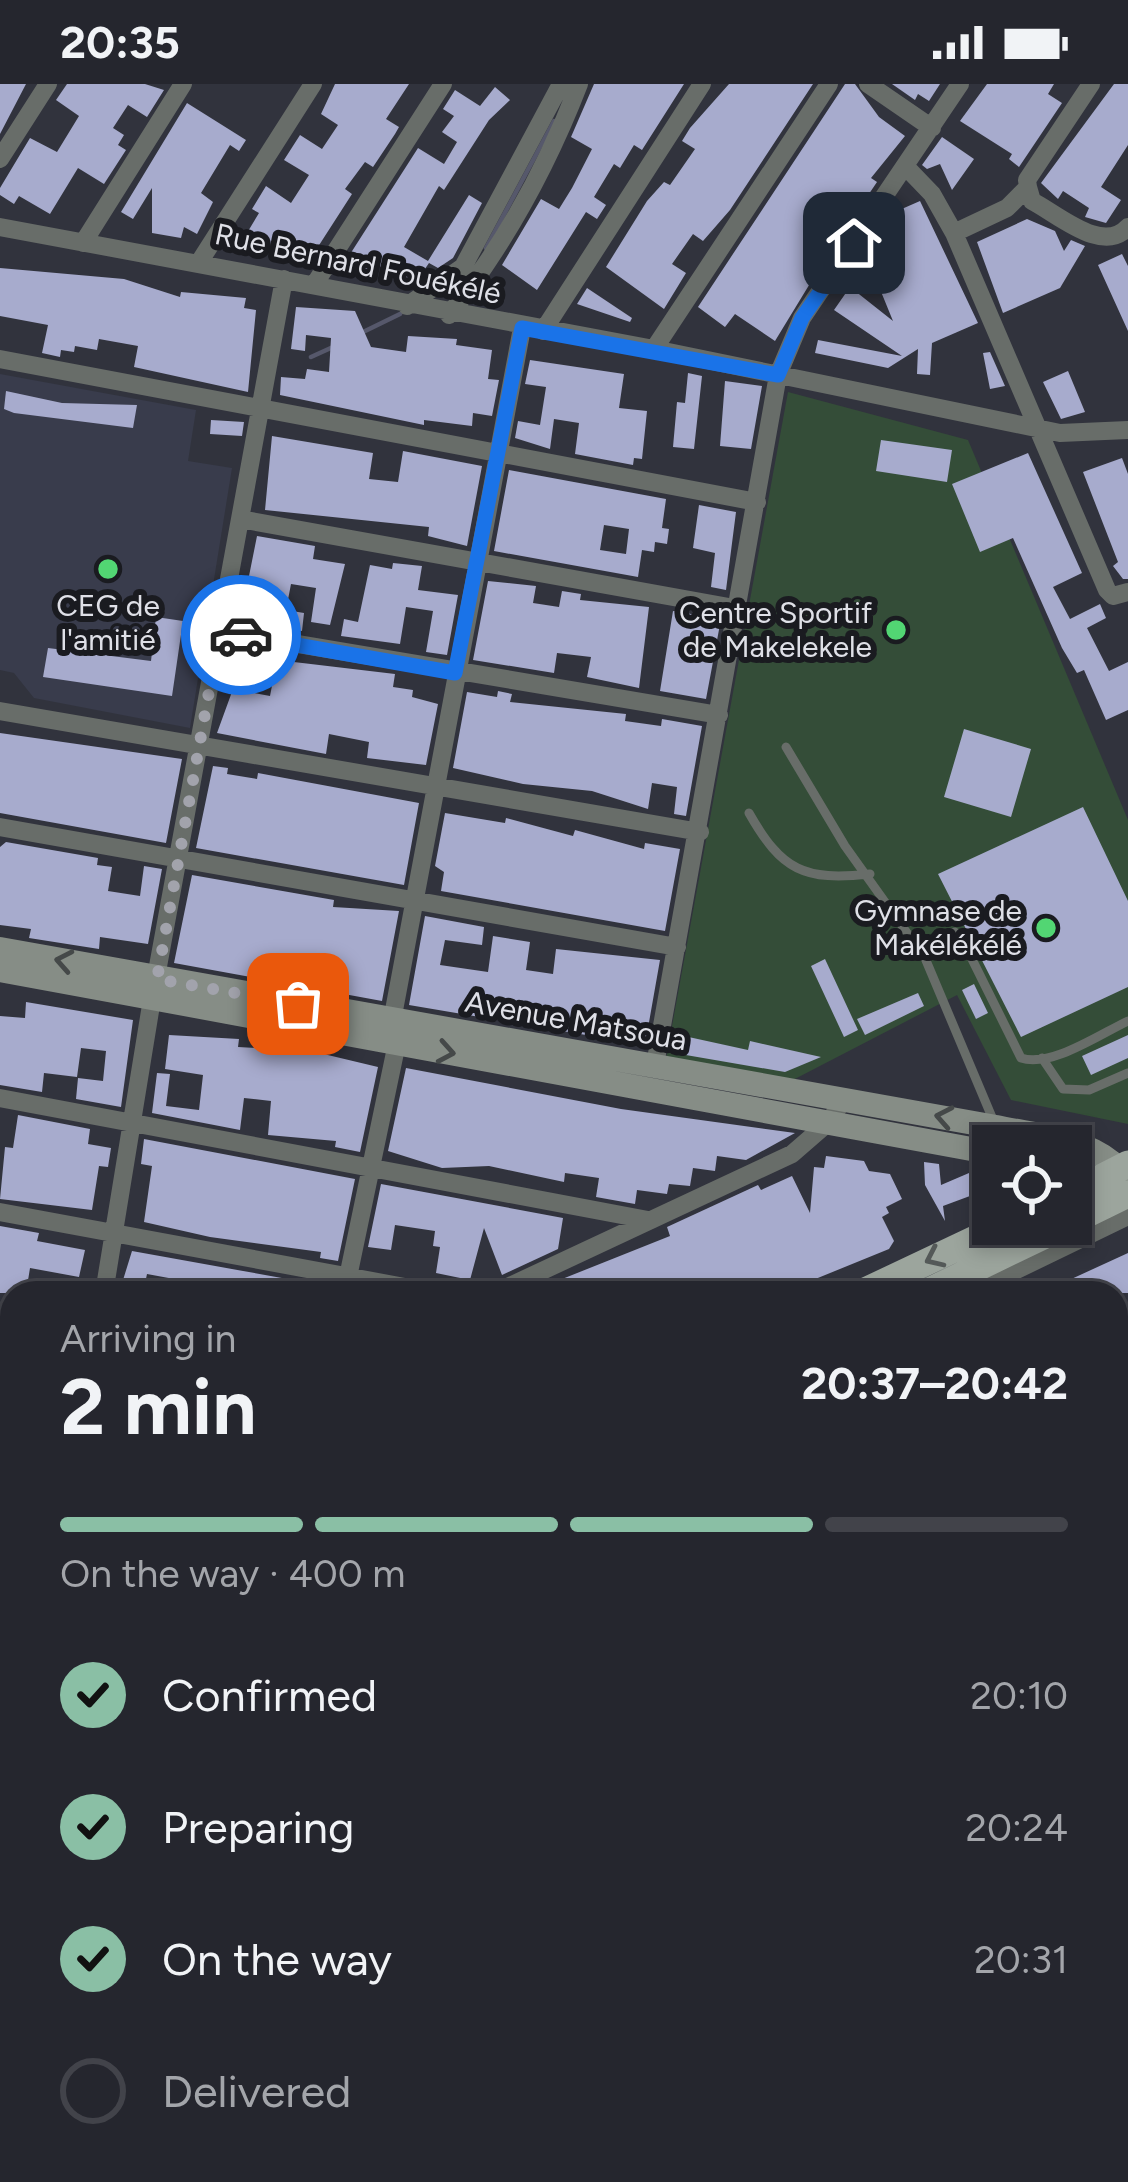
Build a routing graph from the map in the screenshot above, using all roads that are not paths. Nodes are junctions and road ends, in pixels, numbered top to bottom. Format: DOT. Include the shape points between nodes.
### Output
graph roads {
  1 [pos="48,84"];
  2 [pos="183,84"];
  3 [pos="313,84"];
  4 [pos="443,84"];
  5 [pos="560,84"];
  6 [pos="579,84"];
  7 [pos="702,84"];
  8 [pos="830,84"];
  9 [pos="868,84"];
  10 [pos="961,84"];
  11 [pos="1091,84"];
  12 [pos="932,128"];
  13 [pos="0,159"];
  14 [pos="907,168"];
  15 [pos="1028,188"];
  16 [pos="0,227"];
  17 [pos="1128,227"];
  18 [pos="954,233"];
  19 [pos="82,243"];
  20 [pos="200,261"];
  21 [pos="284,279"];
  22 [pos="314,286"];
  23 [pos="407,306"];
  24 [pos="449,315"];
  25 [pos="522,328"];
  26 [pos="543,331"];
  27 [pos="654,349"];
  28 [pos="0,359"];
  29 [pos="778,375"];
  30 [pos="259,409"];
  31 [pos="1042,430"];
  32 [pos="1128,430"];
  33 [pos="495,455"];
  34 [pos="757,502"];
  35 [pos="240,519"];
  36 [pos="475,561"];
  37 [pos="1128,592"];
  38 [pos="740,608"];
  39 [pos="220,631"];
  40 [pos="455,673"];
  41 [pos="0,711"];
  42 [pos="719,715"];
  43 [pos="200,745"];
  44 [pos="786,747"];
  45 [pos="438,786"];
  46 [pos="748,813"];
  47 [pos="0,827"];
  48 [pos="700,832"];
  49 [pos="178,860"];
  50 [pos="870,874"];
  51 [pos="416,901"];
  52 [pos="677,947"];
  53 [pos="0,949"];
  54 [pos="925,958"];
  55 [pos="0,970"];
  56 [pos="154,989"];
  57 [pos="1128,1021"];
  58 [pos="394,1032"];
  59 [pos="1042,1058"];
  60 [pos="655,1065"];
  61 [pos="1128,1073"];
  62 [pos="0,1098"];
  63 [pos="844,1098"];
  64 [pos="830,1121"];
  65 [pos="134,1122"];
  66 [pos="988,1125"];
  67 [pos="972,1134"];
  68 [pos="972,1137"];
  69 [pos="1092,1149"];
  70 [pos="373,1166"];
  71 [pos="1126,1177"];
  72 [pos="1092,1187"];
  73 [pos="0,1213"];
  74 [pos="1112,1216"];
  75 [pos="648,1220"];
  76 [pos="115,1232"];
  77 [pos="972,1240"];
  78 [pos="1031,1245"];
  79 [pos="348,1277"];
  80 [pos="106,1281"];
  81 [pos="370,1281"];
  82 [pos="520,1281"];
  83 [pos="886,1281"];
  84 [pos="972,1281"];
  85 [pos="976,1281"];
  1 -- 13 [label="street"];
  2 -- 19 [label="street"];
  3 -- 20 [label="street"];
  4 -- 22 [label="street"];
  5 -- 23 [label="street" via="464,267"];
  6 -- 24 [label="street" via="552,152"];
  7 -- 26 [label="street"];
  8 -- 27 [label="street"];
  9 -- 12 [label="street"];
  10 -- 12 [label="street"];
  11 -- 15 [label="street"];
  12 -- 14 [label="street"];
  14 -- 18 [label="street"];
  14 -- 29 [label="street" via="802,318"];
  15 -- 17 [label="street" via="1032,201 1102,239"];
  15 -- 18 [label="street"];
  16 -- 19 [label="street, Rue Bernard Fouékélé"];
  18 -- 31 [label="street"];
  19 -- 20 [label="street, Rue Bernard Fouékélé"];
  20 -- 21 [label="street, Rue Bernard Fouékélé"];
  21 -- 22 [label="street, Rue Bernard Fouékélé"];
  21 -- 30 [label="street"];
  22 -- 23 [label="street, Rue Bernard Fouékélé"];
  23 -- 24 [label="street, Rue Bernard Fouékélé"];
  24 -- 25 [label="street, Rue Bernard Fouékélé"];
  25 -- 26 [label="street, Rue Bernard Fouékélé"];
  25 -- 33 [label="street"];
  26 -- 27 [label="street, Rue Bernard Fouékélé"];
  27 -- 29 [label="street, Rue Bernard Fouékélé"];
  28 -- 30 [label="street"];
  29 -- 31 [label="street, Rue Bernard Fouékélé"];
  29 -- 34 [label="street"];
  30 -- 33 [label="street"];
  30 -- 35 [label="street"];
  31 -- 32 [label="street, Rue Bernard Fouékélé"];
  31 -- 37 [label="street" via="1107,590"];
  33 -- 34 [label="street"];
  33 -- 36 [label="street"];
  34 -- 38 [label="street"];
  35 -- 36 [label="street"];
  35 -- 39 [label="street"];
  36 -- 38 [label="street"];
  36 -- 40 [label="street"];
  38 -- 42 [label="street"];
  39 -- 40 [label="street"];
  39 -- 43 [label="street"];
  40 -- 42 [label="street"];
  40 -- 45 [label="street"];
  41 -- 43 [label="street"];
  42 -- 48 [label="street"];
  43 -- 45 [label="street"];
  43 -- 49 [label="street"];
  44 -- 50 [label="lane"];
  45 -- 48 [label="street"];
  45 -- 51 [label="street"];
  46 -- 50 [label="lane" via="790,866 822,880"];
  47 -- 49 [label="street"];
  48 -- 52 [label="street"];
  49 -- 51 [label="street"];
  49 -- 56 [label="street"];
  50 -- 54 [label="lane"];
  51 -- 52 [label="street"];
  51 -- 58 [label="street"];
  52 -- 60 [label="street"];
  56 -- 53 [label="street, Avenue Matsoua, one-way"];
  54 -- 59 [label="lane" via="934,941 955,932 1021,1058"];
  54 -- 66 [label="lane"];
  55 -- 56 [label="street, Avenue Matsoua"];
  56 -- 58 [label="street, Avenue Matsoua"];
  56 -- 65 [label="street"];
  57 -- 59 [label="lane"];
  58 -- 60 [label="street, Avenue Matsoua"];
  58 -- 64 [label="street, Avenue Matsoua, one-way"];
  58 -- 70 [label="street"];
  59 -- 61 [label="lane" via="1063,1089 1089,1090"];
  60 -- 63 [label="street, Avenue Matsoua"];
  62 -- 65 [label="street"];
  63 -- 64 [label="street"];
  67 -- 63 [label="street, Avenue Matsoua, one-way"];
  64 -- 68 [label="street, Avenue Matsoua"];
  64 -- 75 [label="street" via="792,1154"];
  65 -- 70 [label="street"];
  65 -- 76 [label="street"];
  69 -- 71 [label="street, Avenue Matsoua"];
  70 -- 75 [label="street"];
  70 -- 79 [label="street"];
  71 -- 72 [label="main road"];
  71 -- 74 [label="main road"];
  73 -- 76 [label="street"];
  74 -- 85 [label="street"];
  75 -- 82 [label="street"];
  76 -- 79 [label="street"];
  76 -- 80 [label="street"];
  77 -- 83 [label="main road, one-way"];
  78 -- 84 [label="main road"];
  79 -- 81 [label="street"];
}
